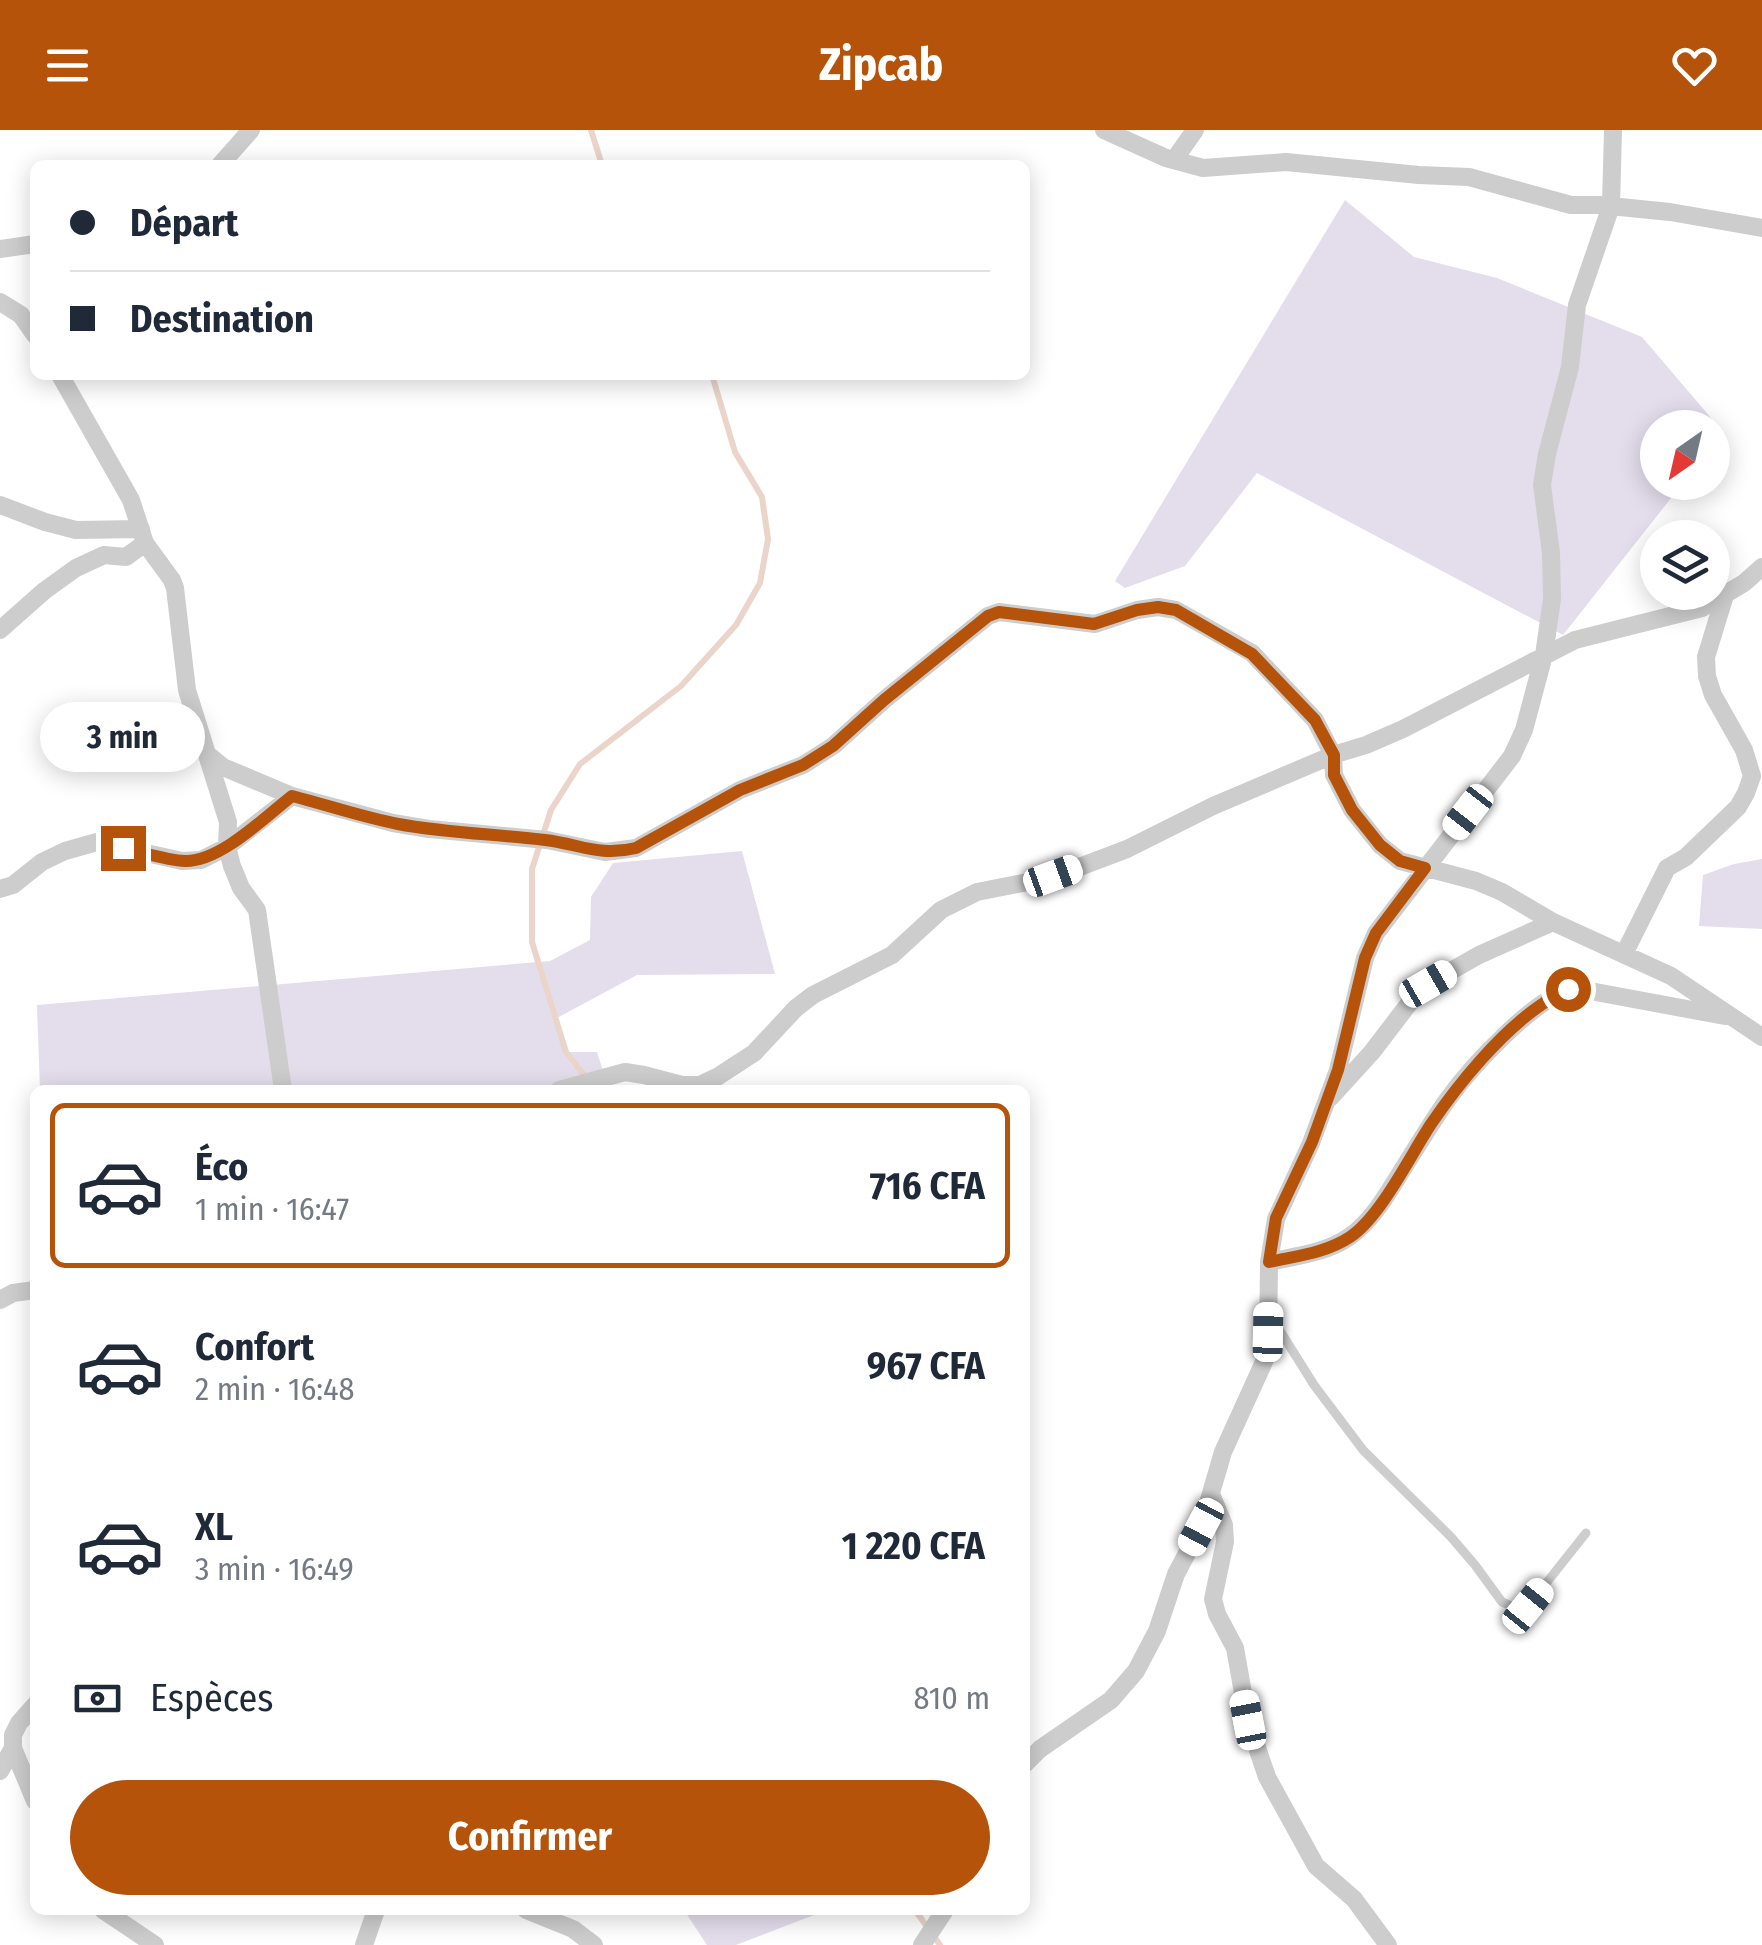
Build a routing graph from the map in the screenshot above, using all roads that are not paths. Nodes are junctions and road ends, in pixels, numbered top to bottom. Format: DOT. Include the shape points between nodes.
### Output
graph roads {
  1 [pos="251,130"];
  2 [pos="1104,130"];
  3 [pos="1196,130"];
  4 [pos="1614,130"];
  5 [pos="224,160"];
  6 [pos="1174,160"];
  7 [pos="1611,206"];
  8 [pos="1762,228"];
  9 [pos="30,245"];
  10 [pos="0,249"];
  11 [pos="0,302"];
  12 [pos="30,328"];
  13 [pos="63,380"];
  14 [pos="0,505"];
  15 [pos="143,536"];
  16 [pos="1762,567"];
  17 [pos="1730,591"];
  18 [pos="1694,610"];
  19 [pos="1720,610"];
  20 [pos="0,630"];
  21 [pos="1544,655"];
  22 [pos="206,754"];
  23 [pos="1334,755"];
  24 [pos="292,796"];
  25 [pos="226,846"];
  26 [pos="1425,868"];
  27 [pos="0,889"];
  28 [pos="1552,922"];
  29 [pos="1624,954"];
  30 [pos="1730,1017"];
  31 [pos="1762,1037"];
  32 [pos="282,1085"];
  33 [pos="577,1085"];
  34 [pos="679,1085"];
  35 [pos="700,1085"];
  36 [pos="1326,1101"];
  37 [pos="1269,1262"];
  38 [pos="30,1291"];
  39 [pos="0,1300"];
  40 [pos="1268,1311"];
  41 [pos="1211,1494"];
  42 [pos="1586,1533"];
  43 [pos="30,1711"];
  44 [pos="9,1735"];
  45 [pos="1030,1759"];
  46 [pos="0,1772"];
  47 [pos="30,1788"];
  48 [pos="111,1915"];
  49 [pos="374,1915"];
  50 [pos="539,1915"];
  51 [pos="942,1915"];
  52 [pos="155,1945"];
  53 [pos="364,1945"];
  54 [pos="594,1945"];
  55 [pos="922,1945"];
  56 [pos="1388,1945"];
  1 -- 5 [label="street"];
  2 -- 6 [label="street"];
  3 -- 6 [label="street"];
  4 -- 7 [label="street"];
  6 -- 7 [label="street" via="1203,168 1286,162 1469,177 1571,205"];
  7 -- 8 [label="street"];
  7 -- 21 [label="street" via="1577,305 1570,368 1542,485 1552,568"];
  9 -- 10 [label="street"];
  11 -- 12 [label="street"];
  13 -- 15 [label="street" via="132,500"];
  14 -- 15 [label="street" via="76,530"];
  15 -- 20 [label="street" via="126,557 104,556 76,568"];
  15 -- 22 [label="street" via="175,588 187,690"];
  16 -- 17 [label="street"];
  18 -- 21 [label="street" via="1574,640"];
  19 -- 29 [label="street" via="1707,676 1752,776 1738,807 1667,868"];
  21 -- 23 [label="street" via="1403,729"];
  21 -- 26 [label="street" via="1512,756"];
  22 -- 24 [label="street"];
  22 -- 25 [label="street" via="228,822"];
  23 -- 24 [label="street" via="1315,720 1252,654 1176,610 1137,610 1094,624 999,612 833,746 636,848 604,852 429,829"];
  23 -- 26 [label="street" via="1343,793 1380,845 1400,861"];
  23 -- 35 [label="street" via="1126,849 1053,876 977,892 941,910 892,955 812,995 754,1052"];
  24 -- 25 [label="street"];
  25 -- 27 [label="street" via="201,860 182,861 96,842 42,862"];
  25 -- 32 [label="street" via="256,910"];
  26 -- 28 [label="street" via="1489,886"];
  26 -- 36 [label="street" via="1365,958"];
  28 -- 29 [label="street"];
  28 -- 36 [label="street" via="1428,984"];
  29 -- 30 [label="street"];
  30 -- 31 [label="street"];
  30 -- 37 [label="street" via="1568,989 1516,1025 1469,1074 1353,1235 1330,1248"];
  33 -- 34 [label="street" via="625,1072"];
  36 -- 37 [label="street" via="1276,1218"];
  37 -- 40 [label="street"];
  38 -- 39 [label="street"];
  40 -- 41 [label="street" via="1268,1353"];
  40 -- 42 [label="lane" via="1363,1450 1451,1537 1502,1602 1528,1606"];
  41 -- 45 [label="street" via="1136,1671 1111,1700"];
  41 -- 56 [label="street" via="1226,1542 1213,1599 1234,1648 1267,1777 1316,1866 1354,1899"];
  43 -- 44 [label="street"];
  44 -- 46 [label="street"];
  44 -- 47 [label="street"];
  48 -- 52 [label="street"];
  49 -- 53 [label="street"];
  50 -- 54 [label="street"];
  51 -- 55 [label="street"];
}
